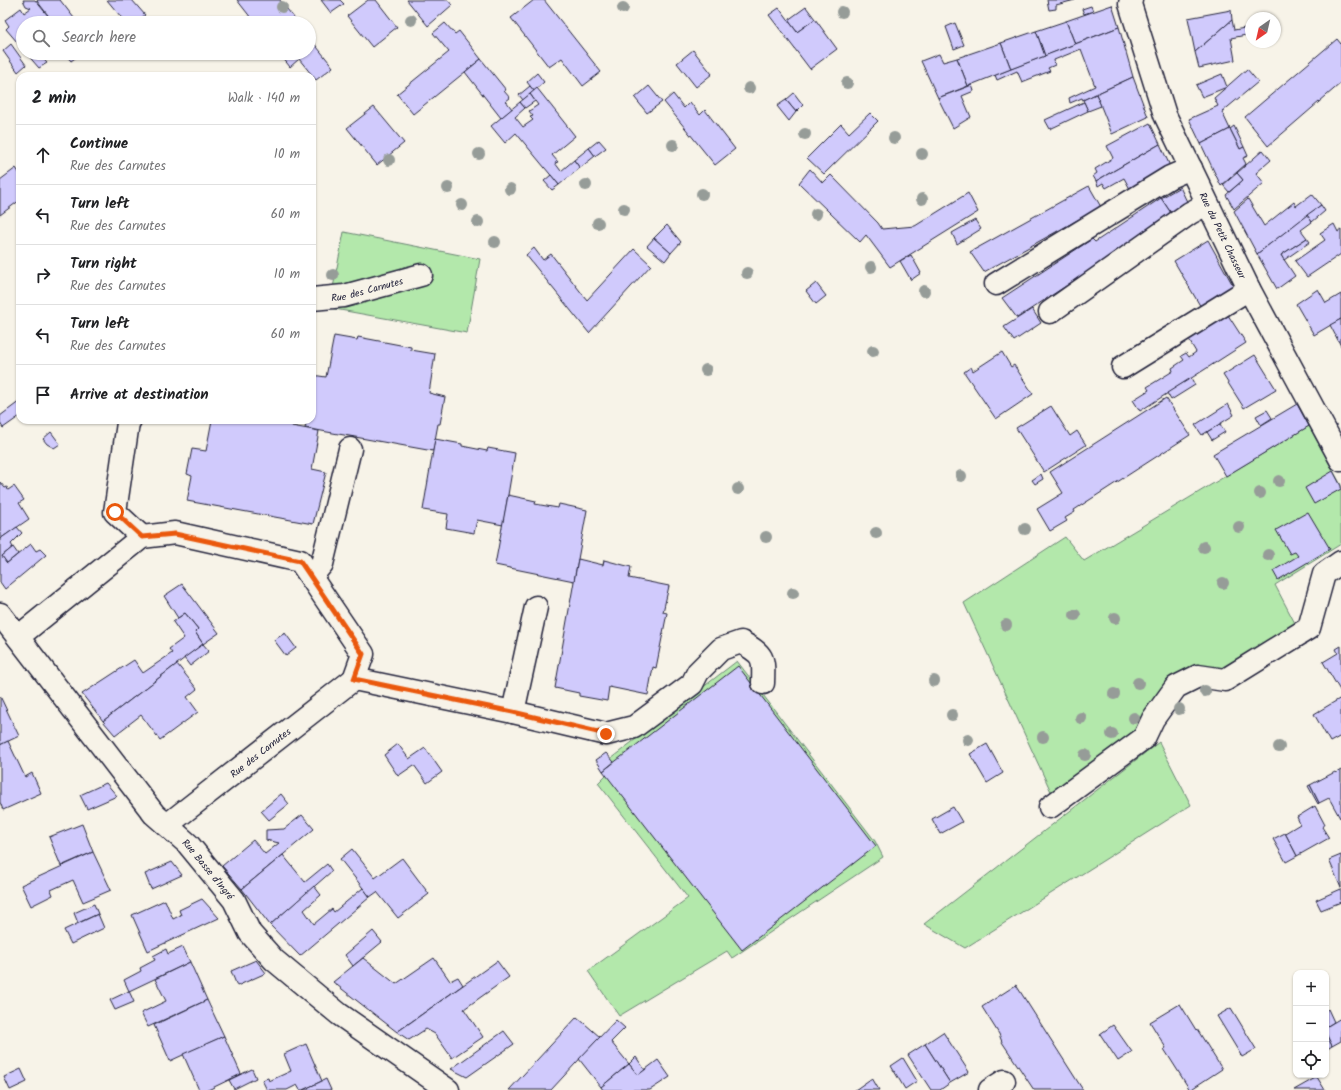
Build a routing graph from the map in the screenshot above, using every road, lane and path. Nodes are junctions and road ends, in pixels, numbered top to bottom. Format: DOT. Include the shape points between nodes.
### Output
graph roads {
  1 [pos="1131,0"];
  2 [pos="1191,168"];
  3 [pos="1207,204"];
  4 [pos="421,275"];
  5 [pos="996,284"];
  6 [pos="1249,289"];
  7 [pos="316,299"];
  8 [pos="1050,312"];
  9 [pos="1123,367"];
  10 [pos="128,424"];
  11 [pos="350,449"];
  12 [pos="1341,460"];
  13 [pos="142,537"];
  14 [pos="1341,562"];
  15 [pos="311,577"];
  16 [pos="536,607"];
  17 [pos="0,614"];
  18 [pos="18,637"];
  19 [pos="354,679"];
  20 [pos="763,683"];
  21 [pos="513,712"];
  22 [pos="1050,807"];
  23 [pos="167,825"];
  24 [pos="448,1090"];
  1 -- 2 [label="street, Rue du Petit Chasseur" via="1130,4 1165,115"];
  2 -- 3 [label="street, Rue du Petit Chasseur"];
  2 -- 5 [label="street" via="1170,178"];
  3 -- 6 [label="street, Rue du Petit Chasseur"];
  3 -- 8 [label="street" via="1190,213"];
  4 -- 7 [label="street, Rue des Carnutes" via="344,296"];
  6 -- 9 [label="street"];
  6 -- 12 [label="street, Rue du Petit Chasseur"];
  10 -- 13 [label="street" via="115,512"];
  11 -- 15 [label="street" via="322,564"];
  13 -- 15 [label="street" via="175,534 300,561"];
  13 -- 18 [label="street"];
  14 -- 22 [label="street" via="1324,574 1310,628 1225,680 1198,676 1176,687 1153,719 1144,738"];
  15 -- 19 [label="street" via="363,654"];
  16 -- 21 [label="street"];
  17 -- 18 [label="street, Rue Basse d'Ingré"];
  18 -- 23 [label="street, Rue Basse d'Ingré" via="154,814"];
  19 -- 21 [label="street"];
  19 -- 23 [label="street, Rue des Carnutes"];
  20 -- 21 [label="street" via="763,663 757,651 740,642 721,649 698,672 692,684 634,727 606,734"];
  23 -- 24 [label="street, Rue Basse d'Ingré" via="188,844 234,900 250,933 274,960 339,1014"];
}
